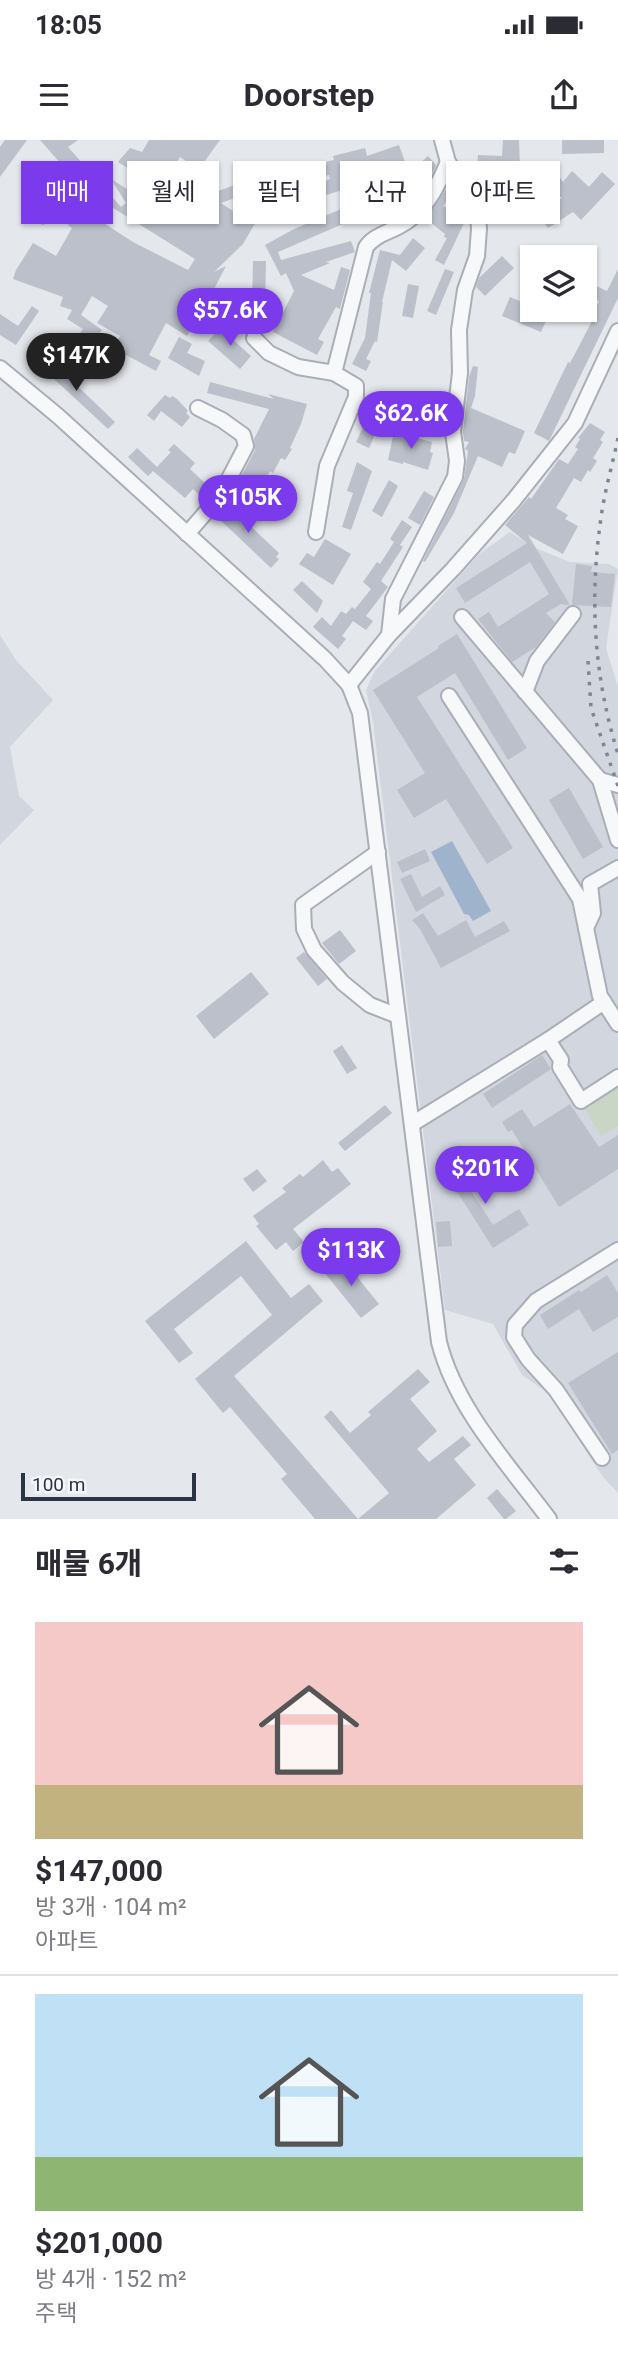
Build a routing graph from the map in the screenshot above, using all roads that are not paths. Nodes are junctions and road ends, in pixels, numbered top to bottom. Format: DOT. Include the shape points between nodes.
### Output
graph roads {
  1 [pos="442,140"];
  2 [pos="448,161"];
  3 [pos="446,166"];
  4 [pos="479,224"];
  5 [pos="618,331"];
  6 [pos="254,338"];
  7 [pos="0,368"];
  8 [pos="334,373"];
  9 [pos="198,408"];
  10 [pos="316,532"];
  11 [pos="187,534"];
  12 [pos="573,614"];
  13 [pos="462,617"];
  14 [pos="390,635"];
  15 [pos="349,685"];
  16 [pos="525,692"];
  17 [pos="449,696"];
  18 [pos="600,779"];
  19 [pos="618,785"];
  20 [pos="618,840"];
  21 [pos="378,852"];
  22 [pos="618,868"];
  23 [pos="586,928"];
  24 [pos="604,1002"];
  25 [pos="398,1016"];
  26 [pos="618,1024"];
  27 [pos="548,1040"];
  28 [pos="618,1077"];
  29 [pos="412,1124"];
  30 [pos="618,1250"];
  31 [pos="602,1458"];
  32 [pos="549,1519"];
  1 -- 2 [label="street"];
  3 -- 8 [label="street" via="416,215 366,247"];
  4 -- 14 [label="street" via="477,256 465,290 459,330 455,477 393,599"];
  5 -- 14 [label="street" via="575,423 514,500"];
  6 -- 8 [label="street" via="269,353 298,367"];
  7 -- 11 [label="street"];
  8 -- 10 [label="street" via="356,386 356,397 327,466"];
  9 -- 11 [label="street" via="243,435 246,446 220,496"];
  11 -- 15 [label="street"];
  12 -- 16 [label="street" via="537,661"];
  13 -- 16 [label="street"];
  14 -- 15 [label="street"];
  15 -- 21 [label="street" via="360,713"];
  16 -- 18 [label="street"];
  17 -- 23 [label="street" via="580,899"];
  18 -- 19 [label="street"];
  18 -- 20 [label="street"];
  21 -- 25 [label="street"];
  21 -- 25 [label="street" via="303,905 304,929 314,950 343,983 370,1005"];
  22 -- 23 [label="street" via="590,884 593,913"];
  23 -- 24 [label="street"];
  24 -- 26 [label="street"];
  24 -- 27 [label="street"];
  25 -- 29 [label="street"];
  27 -- 28 [label="street" via="581,1101"];
  27 -- 29 [label="street"];
  29 -- 32 [label="street" via="445,1365 479,1425"];
  30 -- 31 [label="street" via="536,1301 515,1325 514,1337"];
}
